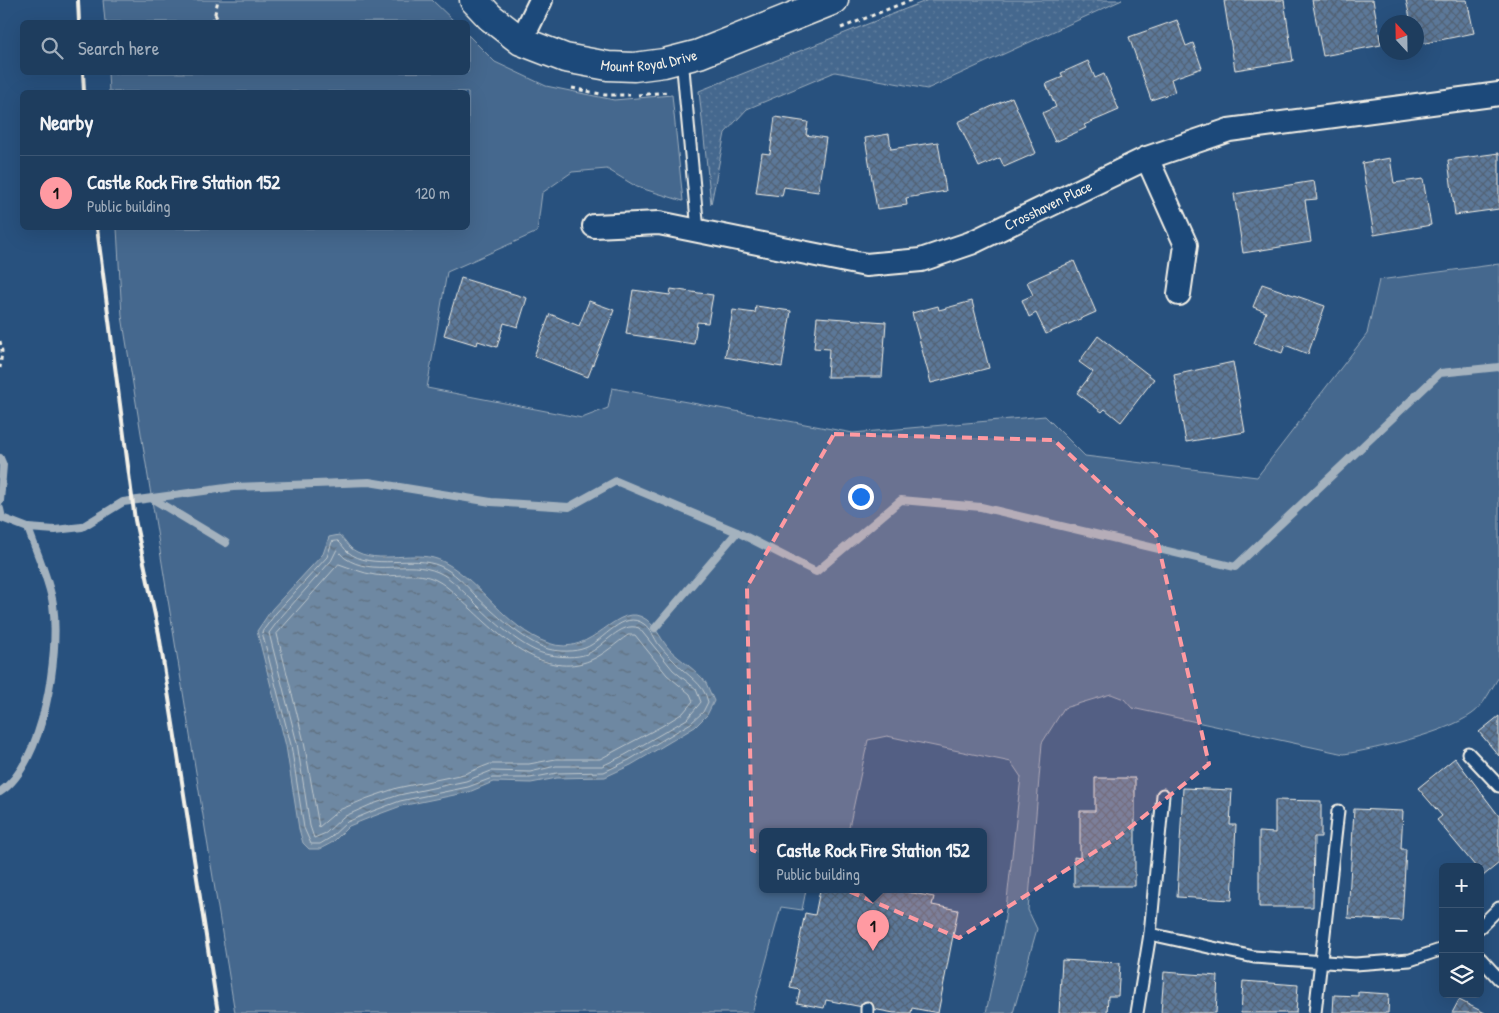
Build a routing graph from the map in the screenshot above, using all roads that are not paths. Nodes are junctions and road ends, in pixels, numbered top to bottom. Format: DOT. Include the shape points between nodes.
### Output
graph roads {
  1 [pos="474,0"];
  2 [pos="541,0"];
  3 [pos="834,0"];
  4 [pos="521,41"];
  5 [pos="682,58"];
  6 [pos="1499,94"];
  7 [pos="1147,158"];
  8 [pos="594,226"];
  9 [pos="698,231"];
  10 [pos="1179,294"];
  11 [pos="1468,752"];
  12 [pos="1499,786"];
  13 [pos="1164,795"];
  14 [pos="1338,811"];
  15 [pos="1499,908"];
  16 [pos="1484,923"];
  17 [pos="1150,934"];
  18 [pos="1439,950"];
  19 [pos="1320,962"];
  20 [pos="1484,962"];
  21 [pos="1499,979"];
  22 [pos="1137,1013"];
  23 [pos="1315,1013"];
  1 -- 4 [label="street, Mount Royal Drive"];
  2 -- 4 [label="street"];
  3 -- 5 [label="street, Mount Royal Drive"];
  4 -- 5 [label="street, Mount Royal Drive" via="565,58 608,66 634,67"];
  5 -- 9 [label="lane"];
  6 -- 7 [label="street, Crosshaven Place" via="1229,130"];
  7 -- 9 [label="street, Crosshaven Place" via="971,242 921,260 866,265"];
  7 -- 10 [label="street" via="1186,245"];
  8 -- 9 [label="street, Crosshaven Place" via="659,223"];
  11 -- 12 [label="lane"];
  13 -- 17 [label="lane"];
  14 -- 19 [label="lane"];
  15 -- 16 [label="lane"];
  17 -- 19 [label="lane" via="1254,957"];
  17 -- 22 [label="lane"];
  18 -- 19 [label="lane" via="1410,960 1355,964"];
  19 -- 23 [label="lane"];
  20 -- 21 [label="lane"];
}
